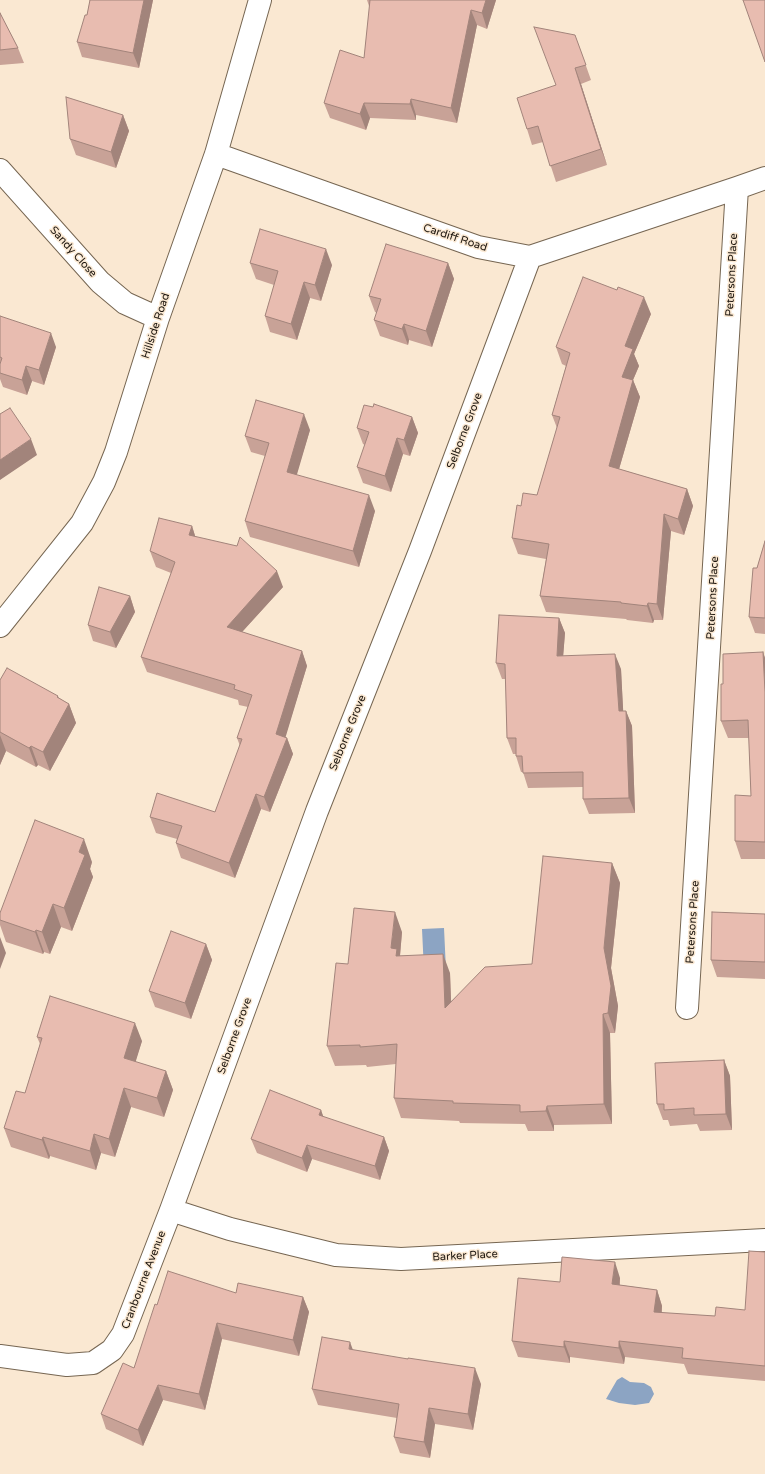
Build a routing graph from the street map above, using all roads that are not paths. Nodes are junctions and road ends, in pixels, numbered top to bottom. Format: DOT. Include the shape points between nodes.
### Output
graph roads {
  1 [pos="260,0"];
  2 [pos="216,154"];
  3 [pos="0,170"];
  4 [pos="765,178"];
  5 [pos="737,188"];
  6 [pos="530,257"];
  7 [pos="158,318"];
  8 [pos="0,626"];
  9 [pos="687,1008"];
  10 [pos="171,1210"];
  11 [pos="765,1240"];
  12 [pos="0,1356"];
  1 -- 2 [label="street, Hillside Road"];
  2 -- 6 [label="street, Cardiff Road" via="478,247"];
  2 -- 7 [label="street, Hillside Road"];
  3 -- 7 [label="street, Sandy Close" via="100,282 125,303"];
  4 -- 5 [label="street, Cardiff Road"];
  5 -- 6 [label="street, Cardiff Road"];
  5 -- 9 [label="street, Petersons Place"];
  6 -- 10 [label="street, Selborne Grove" via="420,551 318,811"];
  7 -- 8 [label="street, Hillside Road" via="116,452 104,482 82,523"];
  10 -- 11 [label="street, Barker Place" via="230,1229 336,1255 401,1259"];
  10 -- 12 [label="street, Cranbourne Avenue" via="122,1334 112,1350 93,1363 68,1365"];
}
